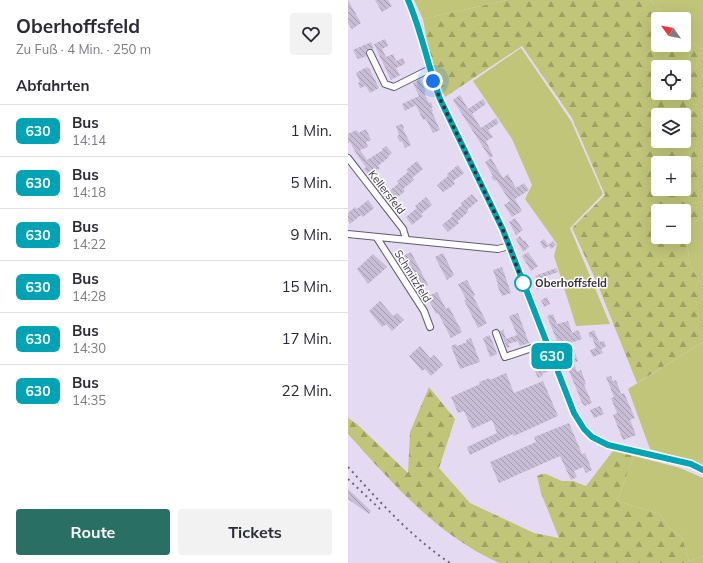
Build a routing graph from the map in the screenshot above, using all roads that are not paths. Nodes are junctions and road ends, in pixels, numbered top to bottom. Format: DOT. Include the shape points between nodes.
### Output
graph roads {
  1 [pos="408,0"];
  2 [pos="370,53"];
  3 [pos="430,69"];
  4 [pos="348,158"];
  5 [pos="348,234"];
  6 [pos="377,238"];
  7 [pos="406,239"];
  8 [pos="509,246"];
  9 [pos="430,327"];
  10 [pos="496,333"];
  11 [pos="547,343"];
  12 [pos="703,470"];
  1 -- 3 [label="street"];
  2 -- 3 [label="street" via="385,84 394,87"];
  3 -- 8 [label="street" via="440,99"];
  4 -- 7 [label="street, Kellersfeld" via="396,218"];
  5 -- 6 [label="street"];
  6 -- 7 [label="street"];
  6 -- 9 [label="street, Schmitzfeld" via="424,311"];
  7 -- 8 [label="street" via="498,249"];
  8 -- 11 [label="street"];
  10 -- 11 [label="street" via="505,357"];
  11 -- 12 [label="street" via="574,413 592,437 608,445 691,464"];
}
